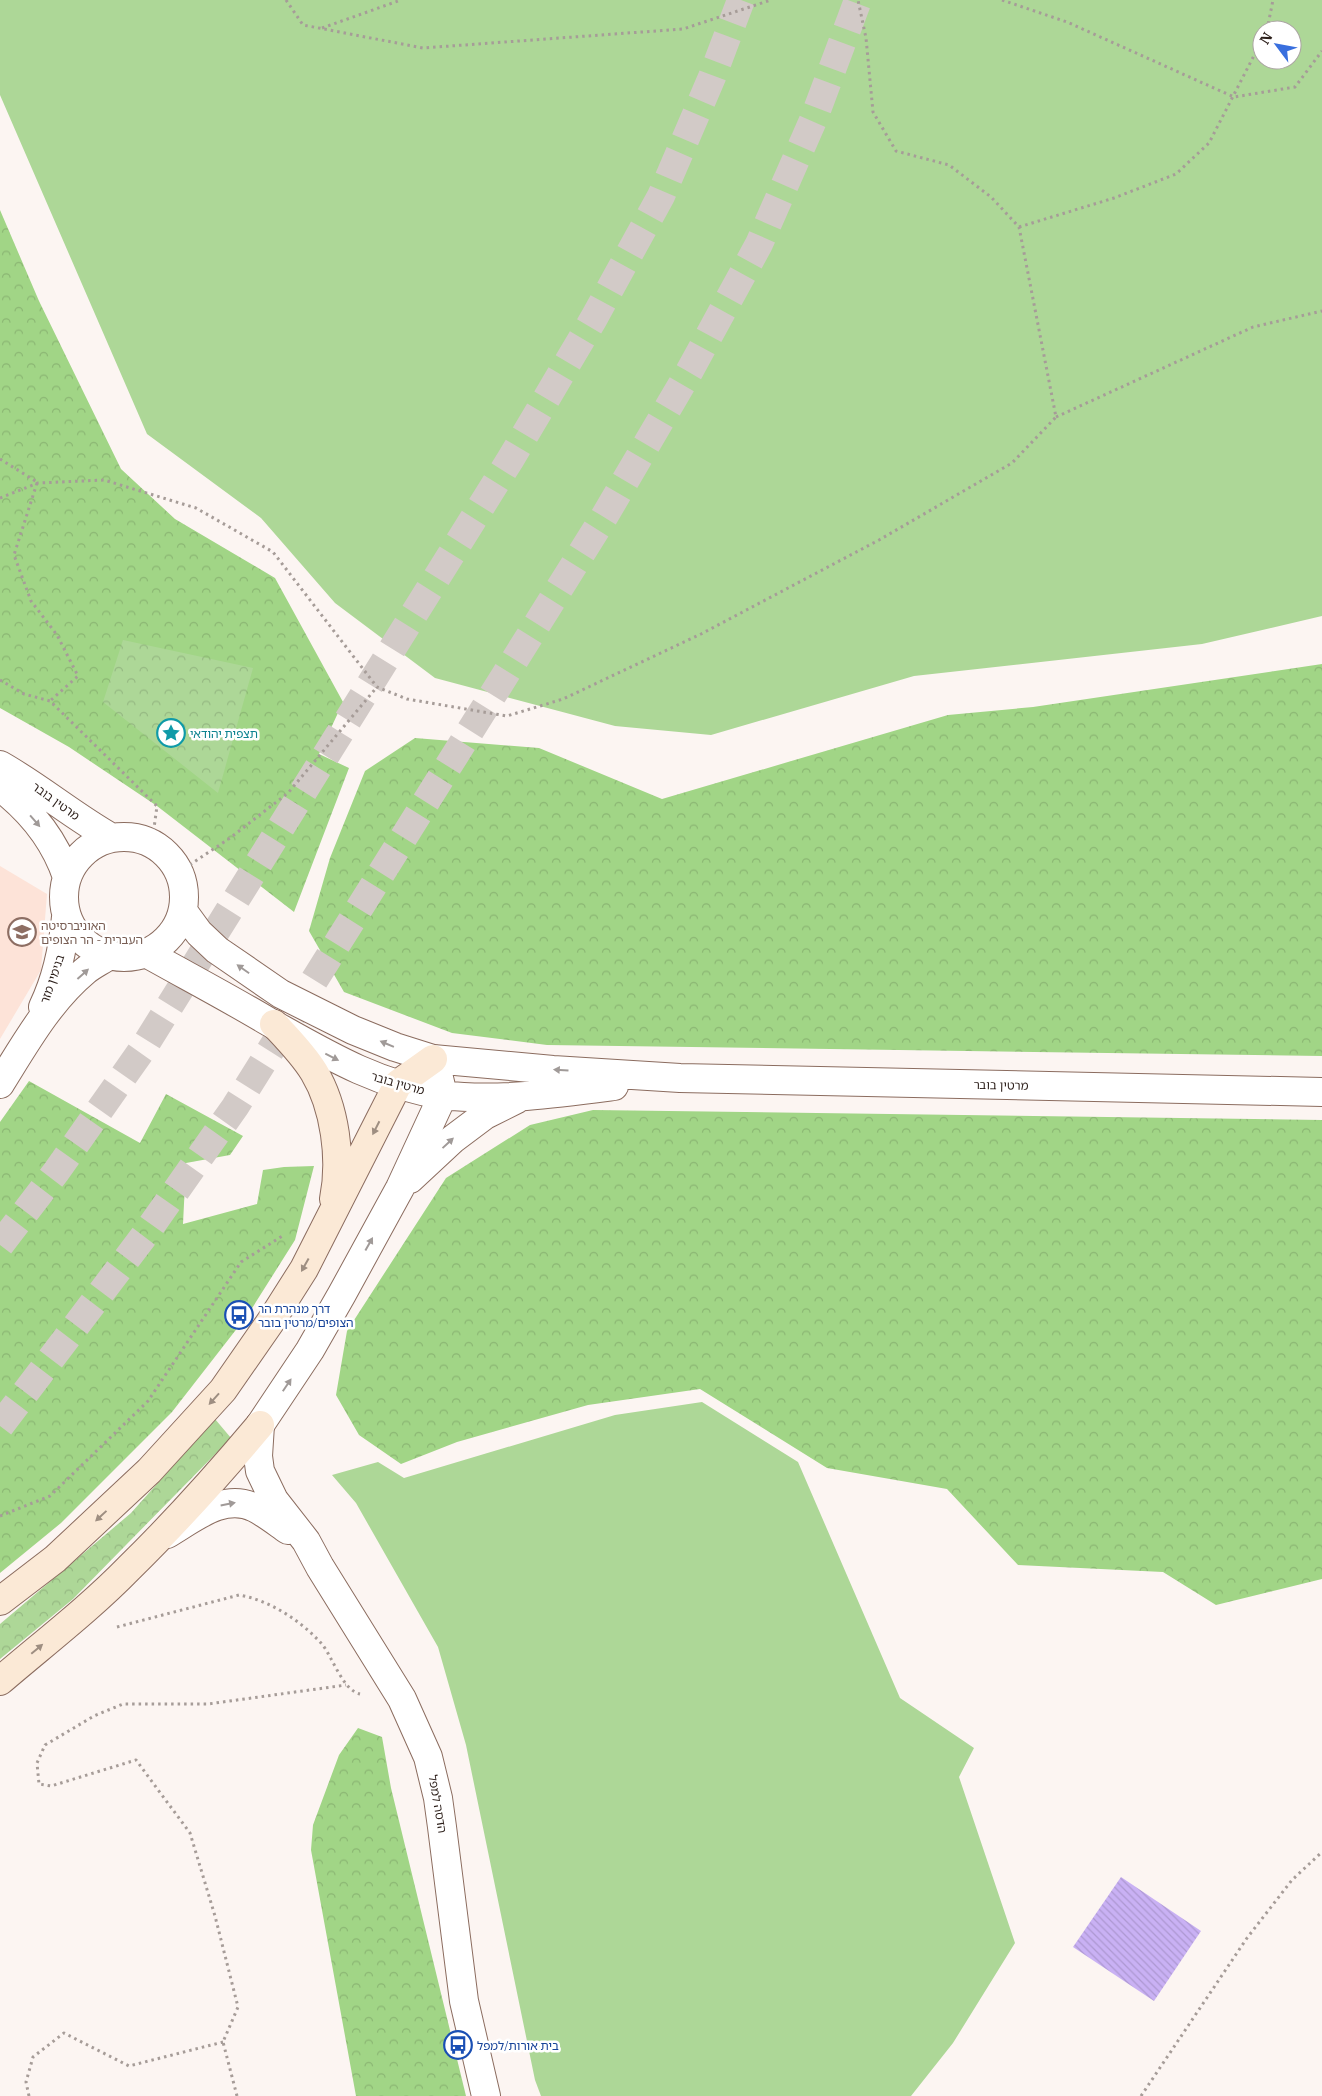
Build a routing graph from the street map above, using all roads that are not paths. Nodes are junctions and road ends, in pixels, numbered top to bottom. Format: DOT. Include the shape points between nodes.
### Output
graph roads {
  1 [pos="0,765"];
  2 [pos="0,787"];
  3 [pos="112,838"];
  4 [pos="67,877"];
  5 [pos="183,910"];
  6 [pos="66,917"];
  7 [pos="146,953"];
  8 [pos="108,956"];
  9 [pos="274,1024"];
  10 [pos="29,1038"];
  11 [pos="433,1058"];
  12 [pos="680,1078"];
  13 [pos="0,1084"];
  14 [pos="398,1084"];
  15 [pos="1322,1092"];
  16 [pos="443,1095"];
  17 [pos="525,1095"];
  18 [pos="400,1188"];
  19 [pos="329,1223"];
  20 [pos="260,1425"];
  21 [pos="306,1541"];
  22 [pos="154,1542"];
  23 [pos="0,1601"];
  24 [pos="0,1681"];
  25 [pos="486,2096"];
  1 -- 3 [label="street, מרטין בובר"];
  2 -- 4 [label="street, מרטין בובר, one-way" via="17,800 43,830"];
  3 -- 4 [label="street" via="93,845 77,859"];
  3 -- 5 [label="street" via="132,837 152,844 168,856 179,872 184,891"];
  4 -- 6 [label="street" via="63,897"];
  5 -- 7 [label="street" via="163,944"];
  11 -- 5 [label="street, מרטין בובר, one-way" via="370,1037 281,994 217,950"];
  6 -- 8 [label="street" via="76,935 91,948"];
  6 -- 10 [label="street, בנימין מזר" via="64,945 56,974"];
  7 -- 8 [label="street" via="128,958"];
  7 -- 9 [label="street, מרטין בובר"];
  10 -- 8 [label="street, בנימין מזר, one-way" via="66,990 86,970"];
  9 -- 14 [label="street, מרטין בובר, one-way" via="358,1071"];
  9 -- 19 [label="main road" via="314,1072 330,1113 337,1163 336,1190"];
  10 -- 13 [label="street, בנימין מזר"];
  12 -- 11 [label="street, מרטין בובר, one-way"];
  11 -- 14 [label="main road"];
  11 -- 16 [label="street"];
  12 -- 15 [label="street, מרטין בובר"];
  12 -- 17 [label="street, מרטין בובר"];
  14 -- 16 [label="street, מרטין בובר"];
  14 -- 19 [label="main road, one-way"];
  16 -- 17 [label="street, מרטין בובר"];
  16 -- 18 [label="street"];
  18 -- 17 [label="street, one-way" via="453,1138 485,1115"];
  20 -- 18 [label="street, one-way" via="310,1350"];
  19 -- 23 [label="main road, one-way" via="272,1321 223,1390 149,1471 55,1559"];
  20 -- 21 [label="street, הדסה למפל" via="260,1471 274,1500"];
  20 -- 22 [label="main road"];
  22 -- 21 [label="street, הדסה למפל, one-way" via="214,1506 235,1502 254,1508"];
  21 -- 25 [label="street, הדסה למפל" via="402,1699 428,1757 438,1798 464,2001"];
  24 -- 22 [label="main road, one-way" via="76,1617"];
}
